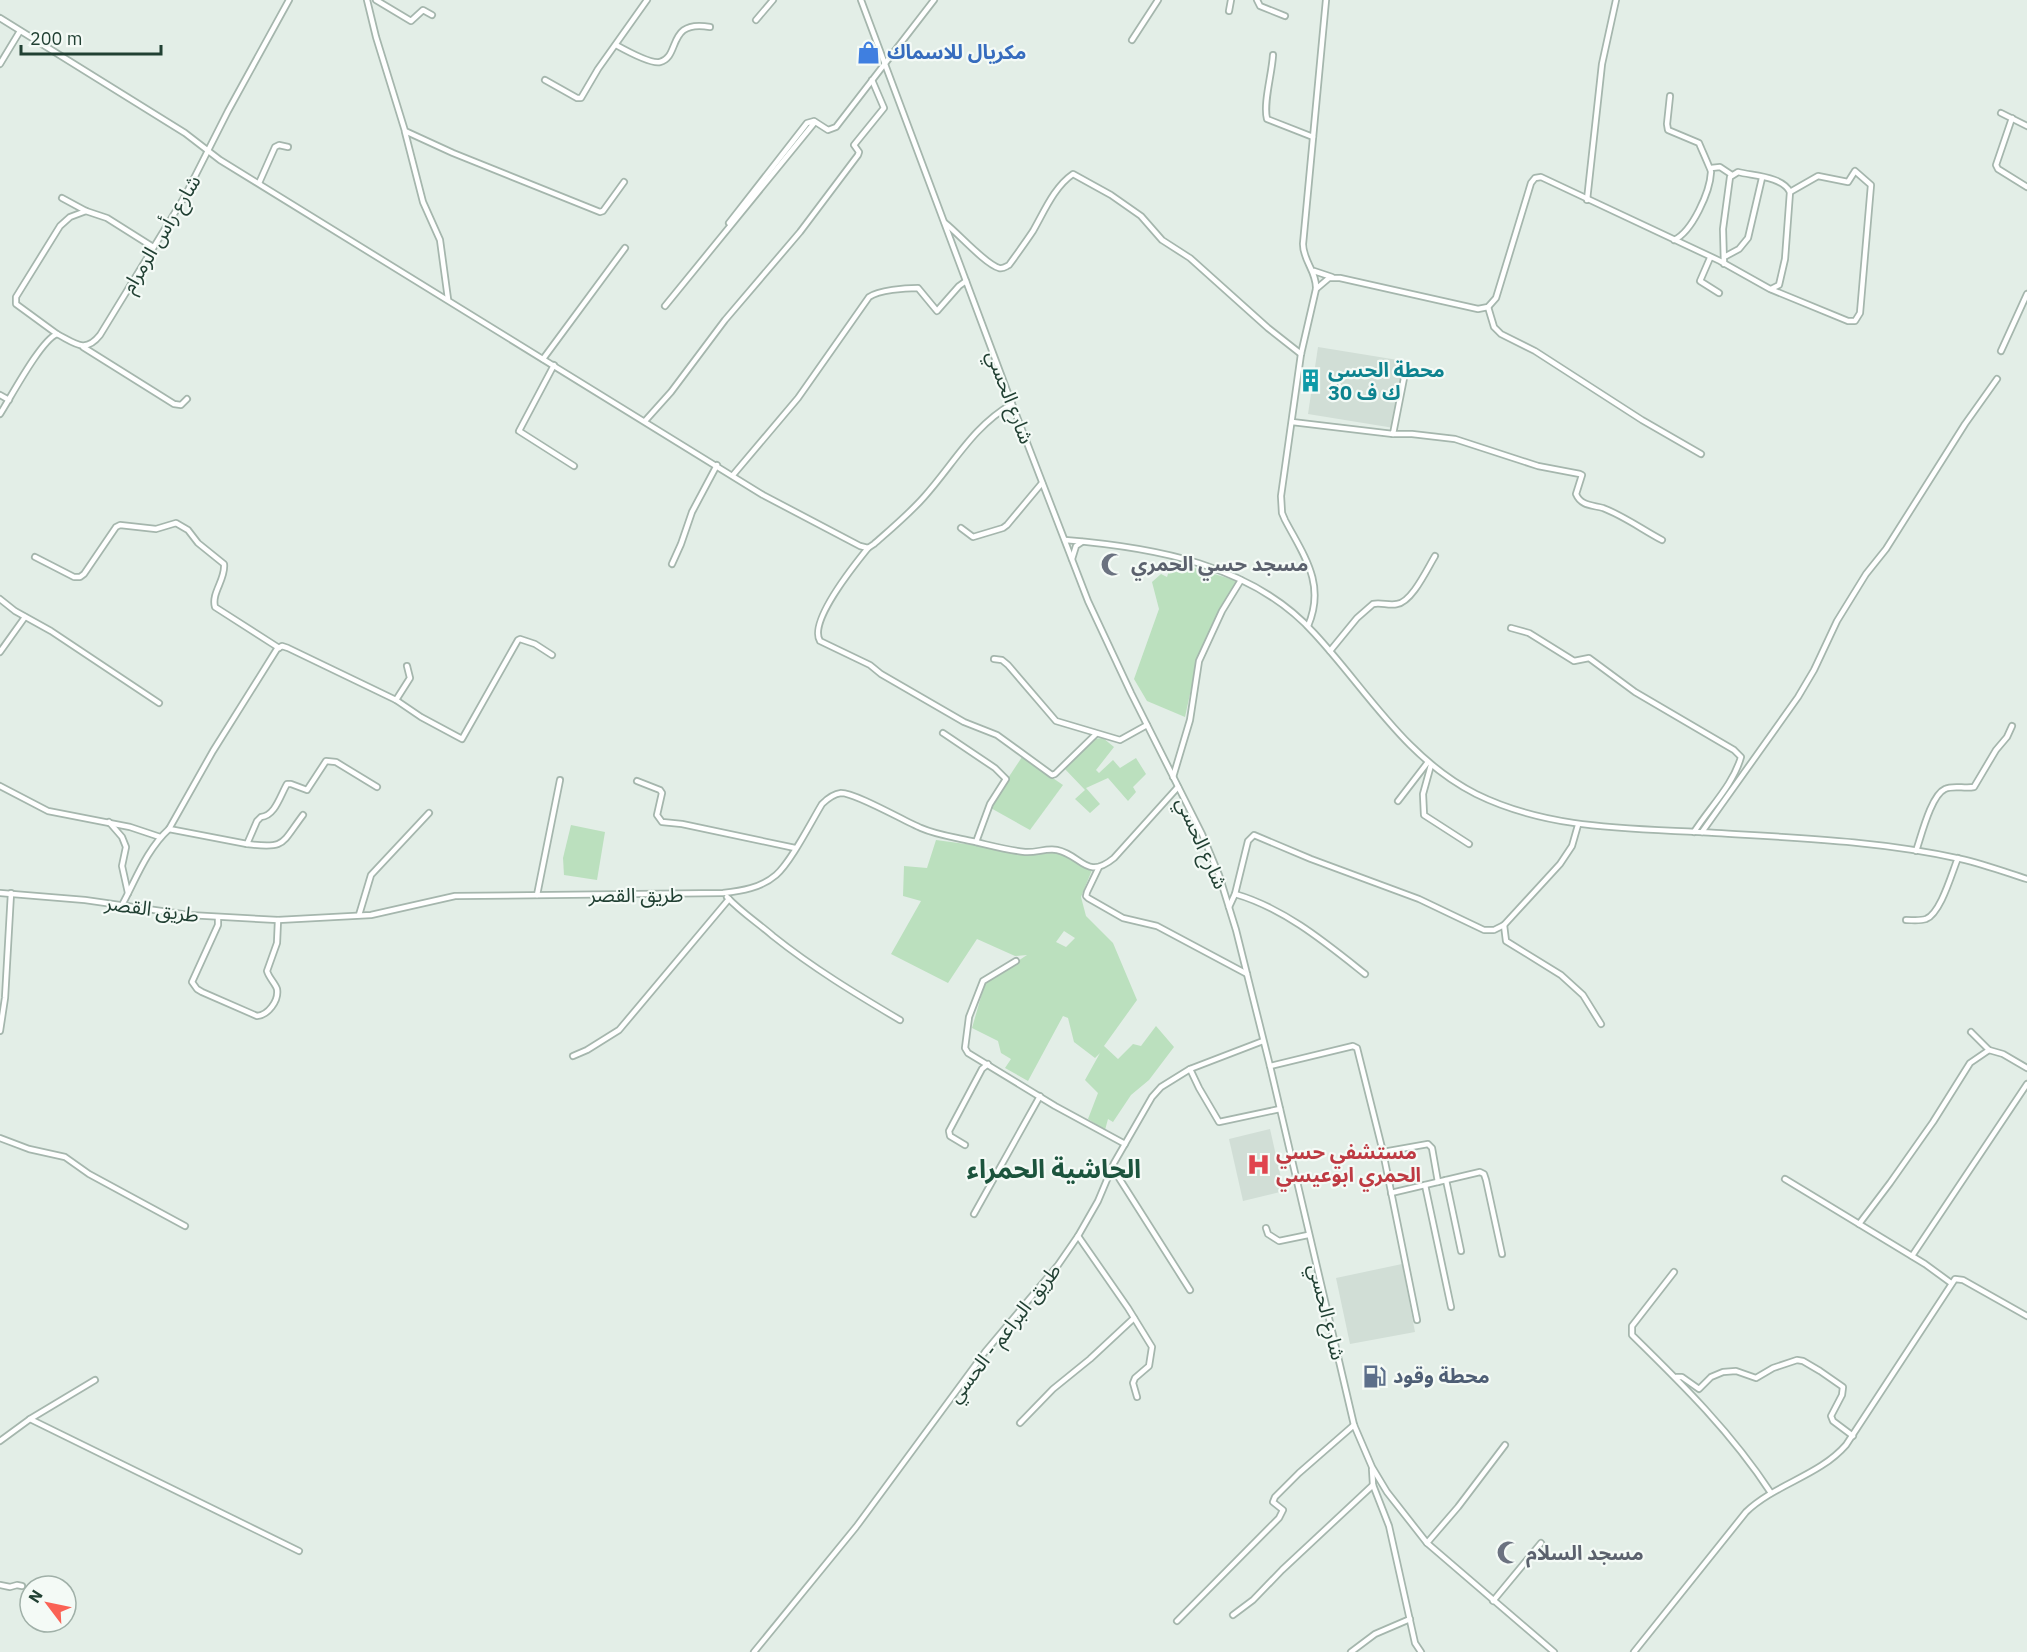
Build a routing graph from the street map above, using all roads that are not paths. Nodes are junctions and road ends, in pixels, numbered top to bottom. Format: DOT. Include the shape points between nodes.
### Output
graph roads {
  1 [pos="289,0"];
  2 [pos="367,0"];
  3 [pos="376,0"];
  4 [pos="647,0"];
  5 [pos="773,0"];
  6 [pos="861,0"];
  7 [pos="934,0"];
  8 [pos="1158,0"];
  9 [pos="1231,0"];
  10 [pos="1257,0"];
  11 [pos="1326,0"];
  12 [pos="1616,0"];
  13 [pos="1229,11"];
  14 [pos="432,15"];
  15 [pos="1285,16"];
  16 [pos="0,18"];
  17 [pos="756,20"];
  18 [pos="710,27"];
  19 [pos="20,31"];
  20 [pos="1132,40"];
  21 [pos="616,45"];
  22 [pos="1273,55"];
  23 [pos="0,64"];
  24 [pos="884,64"];
  25 [pos="545,80"];
  26 [pos="872,80"];
  27 [pos="1670,96"];
  28 [pos="2001,113"];
  29 [pos="2012,118"];
  30 [pos="815,122"];
  31 [pos="2027,126"];
  32 [pos="405,131"];
  33 [pos="1313,137"];
  34 [pos="288,147"];
  35 [pos="209,151"];
  36 [pos="1711,168"];
  37 [pos="1732,175"];
  38 [pos="1762,178"];
  39 [pos="624,182"];
  40 [pos="260,183"];
  41 [pos="2027,187"];
  42 [pos="1790,192"];
  43 [pos="62,198"];
  44 [pos="1587,200"];
  45 [pos="86,211"];
  46 [pos="943,221"];
  47 [pos="729,223"];
  48 [pos="1674,240"];
  49 [pos="153,247"];
  50 [pos="625,248"];
  51 [pos="1726,256"];
  52 [pos="1710,258"];
  53 [pos="1724,264"];
  54 [pos="1312,270"];
  55 [pos="1334,277"];
  56 [pos="966,281"];
  57 [pos="1316,289"];
  58 [pos="1770,289"];
  59 [pos="1719,293"];
  60 [pos="2027,294"];
  61 [pos="448,299"];
  62 [pos="665,306"];
  63 [pos="1488,308"];
  64 [pos="57,334"];
  65 [pos="81,346"];
  66 [pos="2001,351"];
  67 [pos="1301,354"];
  68 [pos="543,358"];
  69 [pos="554,365"];
  70 [pos="1404,378"];
  71 [pos="1997,379"];
  72 [pos="0,395"];
  73 [pos="187,399"];
  74 [pos="9,400"];
  75 [pos="1012,404"];
  76 [pos="0,414"];
  77 [pos="645,421"];
  78 [pos="1292,422"];
  79 [pos="1393,434"];
  80 [pos="1701,454"];
  81 [pos="717,465"];
  82 [pos="574,466"];
  83 [pos="733,475"];
  84 [pos="1042,483"];
  85 [pos="961,528"];
  86 [pos="1065,540"];
  87 [pos="1662,540"];
  88 [pos="1083,542"];
  89 [pos="868,548"];
  90 [pos="1435,556"];
  91 [pos="34,557"];
  92 [pos="1072,559"];
  93 [pos="672,564"];
  94 [pos="1241,580"];
  95 [pos="0,599"];
  96 [pos="26,617"];
  97 [pos="1308,626"];
  98 [pos="1511,627"];
  99 [pos="279,648"];
  100 [pos="1330,651"];
  101 [pos="0,652"];
  102 [pos="552,655"];
  103 [pos="994,659"];
  104 [pos="407,666"];
  105 [pos="396,700"];
  106 [pos="159,703"];
  107 [pos="1147,725"];
  108 [pos="2012,726"];
  109 [pos="944,733"];
  110 [pos="1096,734"];
  111 [pos="1430,764"];
  112 [pos="1173,777"];
  113 [pos="560,780"];
  114 [pos="638,781"];
  115 [pos="0,786"];
  116 [pos="1178,786"];
  117 [pos="377,787"];
  118 [pos="1398,801"];
  119 [pos="429,813"];
  120 [pos="303,815"];
  121 [pos="108,822"];
  122 [pos="1578,825"];
  123 [pos="169,829"];
  124 [pos="1694,832"];
  125 [pos="1702,832"];
  126 [pos="160,837"];
  127 [pos="976,842"];
  128 [pos="247,844"];
  129 [pos="1469,844"];
  130 [pos="795,848"];
  131 [pos="1916,851"];
  132 [pos="1958,858"];
  133 [pos="1099,867"];
  134 [pos="2027,879"];
  135 [pos="0,893"];
  136 [pos="11,893"];
  137 [pos="128,893"];
  138 [pos="723,893"];
  139 [pos="1235,894"];
  140 [pos="537,895"];
  141 [pos="729,899"];
  142 [pos="122,905"];
  143 [pos="1229,907"];
  144 [pos="359,915"];
  145 [pos="219,918"];
  146 [pos="278,920"];
  147 [pos="1906,920"];
  148 [pos="1504,925"];
  149 [pos="1016,961"];
  150 [pos="1247,974"];
  151 [pos="1365,974"];
  152 [pos="900,1020"];
  153 [pos="1600,1024"];
  154 [pos="0,1031"];
  155 [pos="1971,1032"];
  156 [pos="1263,1041"];
  157 [pos="1989,1050"];
  158 [pos="573,1056"];
  159 [pos="988,1064"];
  160 [pos="1270,1066"];
  161 [pos="2027,1068"];
  162 [pos="1190,1069"];
  163 [pos="2027,1084"];
  164 [pos="2025,1092"];
  165 [pos="1040,1096"];
  166 [pos="1280,1109"];
  167 [pos="0,1138"];
  168 [pos="1125,1144"];
  169 [pos="965,1145"];
  170 [pos="1383,1152"];
  171 [pos="1112,1167"];
  172 [pos="1785,1179"];
  173 [pos="1446,1180"];
  174 [pos="1438,1182"];
  175 [pos="1425,1185"];
  176 [pos="1391,1193"];
  177 [pos="974,1214"];
  178 [pos="1859,1224"];
  179 [pos="185,1226"];
  180 [pos="1266,1228"];
  181 [pos="1308,1235"];
  182 [pos="1078,1236"];
  183 [pos="1461,1251"];
  184 [pos="1502,1254"];
  185 [pos="1912,1256"];
  186 [pos="1674,1272"];
  187 [pos="1951,1283"];
  188 [pos="1190,1290"];
  189 [pos="1451,1307"];
  190 [pos="2027,1316"];
  191 [pos="1134,1318"];
  192 [pos="1417,1320"];
  193 [pos="1676,1377"];
  194 [pos="95,1380"];
  195 [pos="1137,1397"];
  196 [pos="30,1419"];
  197 [pos="1020,1423"];
  198 [pos="1354,1425"];
  199 [pos="1853,1436"];
  200 [pos="0,1441"];
  201 [pos="1505,1445"];
  202 [pos="1372,1467"];
  203 [pos="1373,1485"];
  204 [pos="1771,1492"];
  205 [pos="1426,1543"];
  206 [pos="1541,1543"];
  207 [pos="299,1551"];
  208 [pos="18,1584"];
  209 [pos="0,1585"];
  210 [pos="1493,1601"];
  211 [pos="1233,1616"];
  212 [pos="1410,1620"];
  213 [pos="1177,1621"];
  214 [pos="754,1652"];
  215 [pos="1351,1652"];
  216 [pos="1421,1652"];
  217 [pos="1554,1652"];
  218 [pos="1634,1652"];
  1 -- 35 [label="street, شارع رأس الرمرام"];
  2 -- 32 [label="street"];
  3 -- 14 [label="street" via="411,21 423,10"];
  4 -- 21 [label="street"];
  5 -- 17 [label="street"];
  6 -- 24 [label="street, شارع الحسي"];
  7 -- 24 [label="street"];
  8 -- 20 [label="street"];
  9 -- 13 [label="street"];
  10 -- 15 [label="street" via="1260,6"];
  11 -- 33 [label="street"];
  12 -- 44 [label="street" via="1602,64"];
  16 -- 19 [label="street"];
  18 -- 21 [label="street" via="697,25 683,31 670,54 659,62"];
  19 -- 23 [label="street"];
  19 -- 35 [label="street"];
  21 -- 25 [label="street" via="581,98"];
  22 -- 33 [label="street" via="1267,119"];
  24 -- 26 [label="street"];
  24 -- 46 [label="street, شارع الحسي"];
  26 -- 30 [label="street" via="836,127 828,130"];
  26 -- 77 [label="street" via="884,108 854,145 858,155"];
  27 -- 36 [label="street" via="1668,130 1699,143"];
  28 -- 29 [label="street"];
  29 -- 31 [label="street"];
  29 -- 41 [label="street" via="1995,165"];
  30 -- 47 [label="street" via="807,123"];
  30 -- 62 [label="street"];
  32 -- 39 [label="street" via="600,212"];
  32 -- 61 [label="street" via="423,202 440,240"];
  33 -- 54 [label="street" via="1303,244"];
  34 -- 40 [label="street" via="275,147"];
  35 -- 40 [label="street"];
  35 -- 49 [label="street, شارع رأس الرمرام"];
  36 -- 37 [label="street" via="1720,167"];
  36 -- 48 [label="street" via="1708,186 1693,219 1685,233"];
  37 -- 38 [label="street" via="1738,172"];
  37 -- 51 [label="street" via="1724,229"];
  38 -- 42 [label="street" via="1777,181"];
  38 -- 51 [label="street" via="1748,238"];
  40 -- 61 [label="street"];
  42 -- 58 [label="street" via="1781,281"];
  42 -- 58 [label="street" via="1818,176 1848,182 1855,171 1871,185 1860,316 1850,321"];
  43 -- 45 [label="street"];
  44 -- 48 [label="street"];
  44 -- 63 [label="street" via="1544,178 1533,180 1496,298"];
  45 -- 49 [label="street" via="107,218"];
  45 -- 64 [label="street" via="60,226 16,297 16,304"];
  46 -- 56 [label="street, شارع الحسي"];
  46 -- 67 [label="street" via="989,261 999,268 1005,267 1034,229 1044,208 1074,174 1141,216 1162,240 1190,258"];
  48 -- 52 [label="street"];
  49 -- 65 [label="street, شارع رأس الرمرام" via="100,334 91,345"];
  50 -- 68 [label="street"];
  51 -- 53 [label="street"];
  52 -- 53 [label="street"];
  52 -- 59 [label="street" via="1700,281"];
  53 -- 58 [label="street"];
  54 -- 55 [label="street"];
  54 -- 57 [label="street"];
  55 -- 57 [label="street" via="1324,280"];
  55 -- 63 [label="street"];
  56 -- 75 [label="street, شارع الحسي"];
  56 -- 83 [label="street" via="938,311 918,288 878,292 869,297 798,398"];
  57 -- 67 [label="street"];
  60 -- 66 [label="street"];
  61 -- 68 [label="street"];
  63 -- 80 [label="street" via="1494,327 1501,334"];
  64 -- 65 [label="street"];
  64 -- 74 [label="street" via="36,356"];
  65 -- 73 [label="street" via="174,404 181,405"];
  67 -- 78 [label="street"];
  68 -- 69 [label="street"];
  69 -- 77 [label="street"];
  69 -- 82 [label="street" via="519,431"];
  70 -- 79 [label="street"];
  71 -- 125 [label="street" via="1866,574 1798,697"];
  72 -- 74 [label="street"];
  74 -- 76 [label="street"];
  75 -- 84 [label="street, شارع الحسي"];
  75 -- 89 [label="street" via="964,445 914,508"];
  77 -- 81 [label="street"];
  78 -- 79 [label="street"];
  78 -- 97 [label="street" via="1281,504 1314,580 1315,603"];
  79 -- 87 [label="street" via="1455,439 1538,466 1580,474 1576,494 1580,500 1612,512"];
  81 -- 83 [label="street"];
  81 -- 93 [label="street" via="692,512"];
  83 -- 89 [label="street" via="763,495"];
  84 -- 85 [label="street" via="1003,528 973,537"];
  84 -- 86 [label="street, شارع الحسي"];
  86 -- 88 [label="street"];
  86 -- 92 [label="street, شارع الحسي"];
  88 -- 92 [label="street" via="1076,546"];
  88 -- 94 [label="street" via="1193,562"];
  89 -- 110 [label="street" via="832,596 818,632 820,641 870,665 964,722 997,735 1052,775"];
  90 -- 100 [label="street" via="1404,602 1373,604"];
  91 -- 99 [label="street" via="80,577 116,527 156,529 176,523 224,564 215,607"];
  92 -- 107 [label="street, شارع الحسي"];
  94 -- 97 [label="street" via="1281,603"];
  94 -- 112 [label="street" via="1222,610 1199,662 1190,720"];
  95 -- 96 [label="street"];
  96 -- 101 [label="street"];
  96 -- 106 [label="street"];
  97 -- 100 [label="street"];
  98 -- 124 [label="street" via="1529,633 1574,661 1589,658 1635,692 1741,757 1721,796"];
  99 -- 105 [label="street" via="288,648"];
  99 -- 123 [label="street"];
  100 -- 111 [label="street" via="1400,737"];
  102 -- 105 [label="street" via="529,641 518,640 462,738"];
  103 -- 110 [label="street" via="1008,665 1056,721"];
  104 -- 105 [label="street" via="410,678"];
  107 -- 110 [label="street" via="1120,740"];
  107 -- 112 [label="street, شارع الحسي"];
  108 -- 131 [label="street" via="1974,787 1946,788 1941,792"];
  109 -- 127 [label="street" via="1006,779 990,804"];
  111 -- 118 [label="street"];
  111 -- 122 [label="street" via="1474,793 1515,811"];
  111 -- 129 [label="street" via="1423,794 1424,815"];
  112 -- 116 [label="street, شارع الحسي"];
  113 -- 140 [label="street"];
  114 -- 130 [label="street" via="662,793 657,815 662,822"];
  115 -- 121 [label="street" via="48,811"];
  116 -- 133 [label="street" via="1114,858"];
  116 -- 143 [label="street, شارع الحسي" via="1202,834"];
  117 -- 128 [label="street" via="336,762 326,761 307,790 287,784 272,813 257,820"];
  119 -- 144 [label="street" via="371,875"];
  120 -- 128 [label="street" via="280,844"];
  121 -- 126 [label="street"];
  121 -- 137 [label="street" via="126,848 122,866"];
  122 -- 124 [label="street"];
  122 -- 148 [label="street" via="1572,846 1560,864"];
  123 -- 126 [label="street"];
  123 -- 128 [label="street"];
  124 -- 125 [label="street"];
  125 -- 131 [label="street"];
  126 -- 137 [label="street"];
  127 -- 130 [label="street, طريق القصر" via="934,834 857,797 840,793 822,804"];
  127 -- 133 [label="street, طريق القصر" via="1011,851 1053,849 1083,865"];
  130 -- 138 [label="street, طريق القصر" via="776,875 762,884"];
  131 -- 132 [label="street"];
  132 -- 134 [label="street"];
  132 -- 147 [label="street" via="1933,913 1926,919"];
  133 -- 150 [label="street" via="1088,898 1123,918 1157,926"];
  135 -- 136 [label="street, طريق القصر"];
  136 -- 142 [label="street, طريق القصر"];
  136 -- 154 [label="street"];
  137 -- 142 [label="street"];
  138 -- 140 [label="street, طريق القصر"];
  138 -- 141 [label="street"];
  139 -- 143 [label="street"];
  139 -- 148 [label="street" via="1248,841 1254,835 1419,899 1484,930"];
  139 -- 151 [label="street" via="1316,936"];
  140 -- 144 [label="street, طريق القصر" via="455,896"];
  141 -- 152 [label="street" via="794,952"];
  141 -- 158 [label="street" via="619,1030"];
  142 -- 145 [label="street, طريق القصر"];
  143 -- 150 [label="street, شارع الحسي"];
  144 -- 146 [label="street, طريق القصر"];
  145 -- 146 [label="street, طريق القصر"];
  145 -- 146 [label="street" via="192,982 202,992 257,1016 269,1011 277,994 267,971 277,943"];
  148 -- 153 [label="street" via="1506,941 1561,975 1583,995"];
  149 -- 159 [label="street" via="983,981 969,1017 964,1048"];
  150 -- 156 [label="street, شارع الحسي"];
  155 -- 157 [label="street"];
  156 -- 160 [label="street, شارع الحسي"];
  156 -- 162 [label="street, طريق البراعم - الحسي"];
  157 -- 161 [label="street"];
  157 -- 178 [label="street" via="1970,1063 1933,1122"];
  159 -- 165 [label="street"];
  159 -- 169 [label="street" via="949,1131 950,1136"];
  160 -- 166 [label="street, شارع الحسي"];
  160 -- 170 [label="street" via="1356,1048"];
  162 -- 166 [label="street" via="1219,1122"];
  162 -- 168 [label="street, طريق البراعم - الحسي" via="1152,1096"];
  163 -- 164 [label="street"];
  164 -- 185 [label="street"];
  165 -- 168 [label="street"];
  165 -- 177 [label="street"];
  166 -- 181 [label="street, شارع الحسي"];
  167 -- 179 [label="street" via="65,1157"];
  168 -- 171 [label="street, طريق البراعم - الحسي"];
  170 -- 174 [label="street" via="1428,1144"];
  170 -- 176 [label="street"];
  171 -- 182 [label="street, طريق البراعم - الحسي"];
  171 -- 188 [label="street"];
  172 -- 178 [label="street"];
  173 -- 174 [label="street"];
  173 -- 183 [label="street"];
  173 -- 184 [label="street" via="1484,1174"];
  174 -- 175 [label="street"];
  175 -- 176 [label="street"];
  175 -- 189 [label="street"];
  176 -- 192 [label="street"];
  178 -- 185 [label="street"];
  180 -- 181 [label="street" via="1279,1241"];
  181 -- 198 [label="street, شارع الحسي"];
  182 -- 191 [label="street"];
  182 -- 214 [label="street, طريق البراعم - الحسي" via="985,1352 856,1527"];
  185 -- 187 [label="street"];
  186 -- 193 [label="street" via="1630,1331"];
  187 -- 190 [label="street" via="1963,1280"];
  187 -- 199 [label="street"];
  191 -- 195 [label="street" via="1153,1350 1149,1366 1135,1377"];
  191 -- 197 [label="street"];
  193 -- 199 [label="street" via="1700,1389 1711,1377 1723,1372 1736,1371 1756,1378 1773,1368 1803,1361 1843,1388 1831,1416"];
  193 -- 204 [label="street" via="1749,1458"];
  194 -- 196 [label="street"];
  196 -- 200 [label="street"];
  196 -- 207 [label="street"];
  198 -- 202 [label="street, شارع الحسي"];
  198 -- 213 [label="street" via="1275,1497 1273,1502 1283,1510 1279,1518"];
  199 -- 204 [label="street" via="1828,1461"];
  201 -- 205 [label="street"];
  202 -- 203 [label="street"];
  202 -- 205 [label="street, شارع الحسي"];
  203 -- 211 [label="street"];
  203 -- 212 [label="street" via="1389,1526"];
  204 -- 218 [label="street" via="1735,1524"];
  205 -- 210 [label="street, شارع الحسي"];
  206 -- 210 [label="street"];
  208 -- 209 [label="street"];
  210 -- 217 [label="street, شارع الحسي"];
  212 -- 215 [label="street" via="1376,1634"];
  212 -- 216 [label="street"];
}
